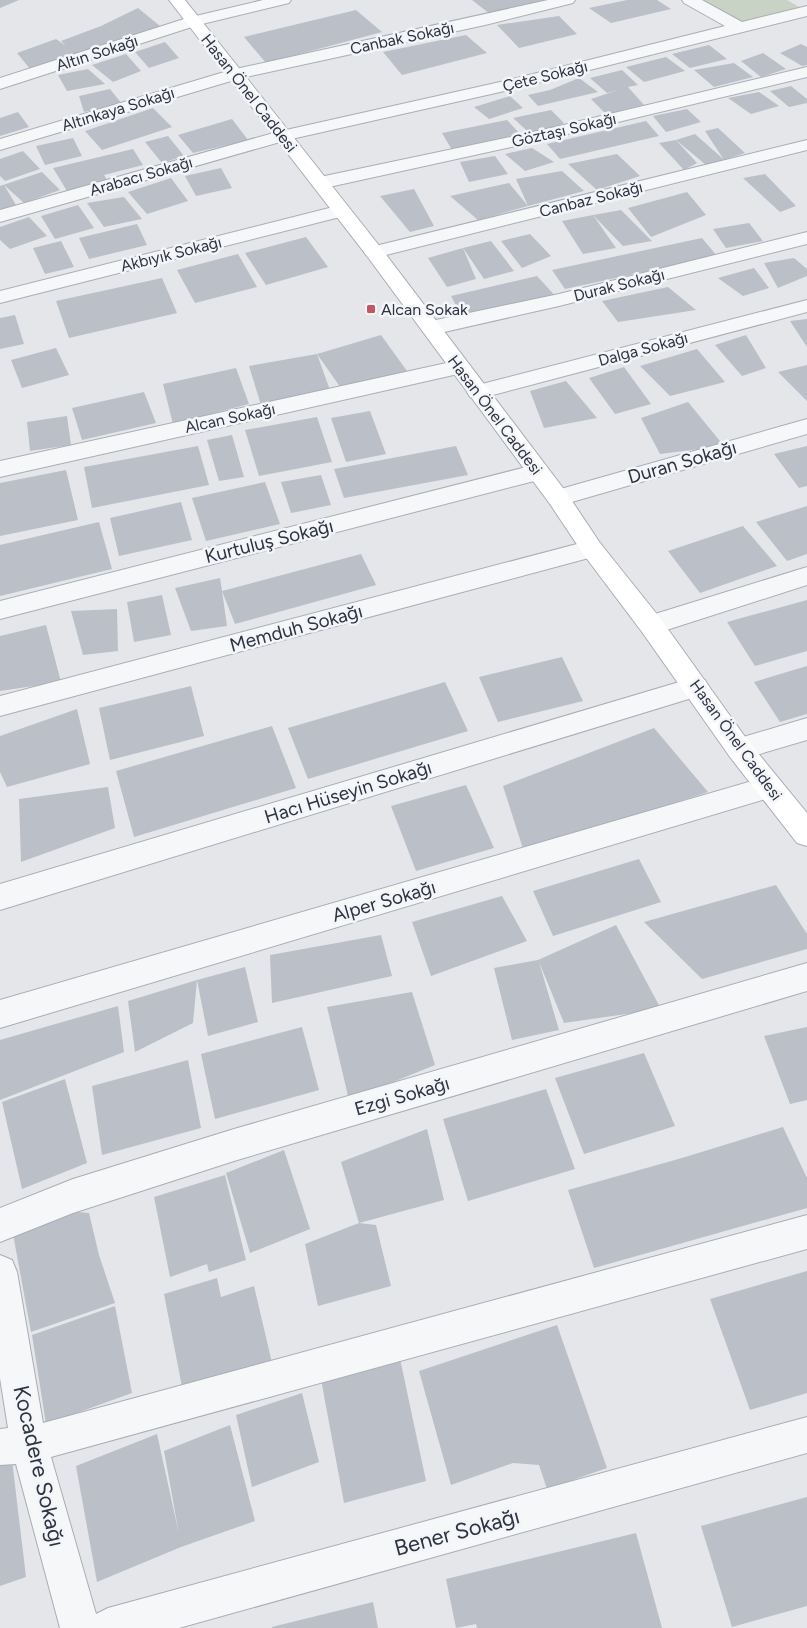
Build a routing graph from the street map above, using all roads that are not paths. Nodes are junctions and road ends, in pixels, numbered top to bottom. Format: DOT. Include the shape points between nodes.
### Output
graph roads {
  1 [pos="177,0"];
  2 [pos="283,0"];
  3 [pos="567,0"];
  4 [pos="690,0"];
  5 [pos="803,0"];
  6 [pos="807,2"];
  7 [pos="807,12"];
  8 [pos="193,21"];
  9 [pos="740,28"];
  10 [pos="807,72"];
  11 [pos="237,74"];
  12 [pos="0,84"];
  13 [pos="283,136"];
  14 [pos="0,145"];
  15 [pos="807,145"];
  16 [pos="320,183"];
  17 [pos="341,211"];
  18 [pos="0,216"];
  19 [pos="807,238"];
  20 [pos="374,252"];
  21 [pos="0,297"];
  22 [pos="807,306"];
  23 [pos="431,328"];
  24 [pos="460,367"];
  25 [pos="478,392"];
  26 [pos="807,426"];
  27 [pos="0,469"];
  28 [pos="538,472"];
  29 [pos="558,498"];
  30 [pos="592,549"];
  31 [pos="807,576"];
  32 [pos="0,610"];
  33 [pos="651,625"];
  34 [pos="696,687"];
  35 [pos="0,706"];
  36 [pos="807,729"];
  37 [pos="739,749"];
  38 [pos="769,787"];
  39 [pos="807,834"];
  40 [pos="0,896"];
  41 [pos="807,977"];
  42 [pos="0,1014"];
  43 [pos="0,1225"];
  44 [pos="807,1232"];
  45 [pos="0,1272"];
  46 [pos="807,1435"];
  47 [pos="15,1446"];
  48 [pos="80,1628"];
  49 [pos="108,1628"];
  1 -- 8 [label="main road, Hasan Önel Caddesi"];
  2 -- 8 [label="street, Altın Sokağı"];
  3 -- 11 [label="street, Canbak Sokağı"];
  4 -- 9 [label="street"];
  5 -- 6 [label="street"];
  7 -- 9 [label="street, Çete Sokağı"];
  8 -- 11 [label="main road, Hasan Önel Caddesi"];
  8 -- 12 [label="street, Altın Sokağı"];
  9 -- 13 [label="street, Çete Sokağı"];
  10 -- 16 [label="street, Göztaşı Sokağı" via="543,135"];
  11 -- 13 [label="main road, Hasan Önel Caddesi"];
  11 -- 14 [label="street, Altınkaya Sokağı"];
  13 -- 16 [label="main road, Hasan Önel Caddesi"];
  13 -- 18 [label="street, Arabacı Sokağı"];
  15 -- 20 [label="street, Canbaz Sokağı"];
  16 -- 17 [label="main road, Hasan Önel Caddesi"];
  17 -- 20 [label="main road, Hasan Önel Caddesi"];
  17 -- 21 [label="street, Akbıyık Sokağı"];
  19 -- 23 [label="street, Durak Sokağı" via="559,300"];
  20 -- 23 [label="main road, Hasan Önel Caddesi"];
  22 -- 25 [label="street, Dalga Sokağı"];
  23 -- 24 [label="main road, Hasan Önel Caddesi"];
  24 -- 25 [label="main road, Hasan Önel Caddesi"];
  24 -- 27 [label="street, Alcan Sokağı"];
  25 -- 28 [label="main road, Hasan Önel Caddesi"];
  26 -- 29 [label="street, Duran Sokağı"];
  28 -- 29 [label="main road, Hasan Önel Caddesi"];
  28 -- 32 [label="street, Kurtuluş Sokağı"];
  29 -- 30 [label="main road, Hasan Önel Caddesi"];
  30 -- 33 [label="main road, Hasan Önel Caddesi"];
  30 -- 35 [label="street, Memduh Sokağı"];
  31 -- 33 [label="street"];
  33 -- 34 [label="main road, Hasan Önel Caddesi"];
  34 -- 37 [label="main road, Hasan Önel Caddesi"];
  34 -- 40 [label="street, Hacı Hüseyin Sokağı"];
  36 -- 37 [label="street"];
  37 -- 38 [label="main road, Hasan Önel Caddesi"];
  38 -- 39 [label="main road, Hasan Önel Caddesi"];
  38 -- 42 [label="street, Alper Sokağı"];
  41 -- 43 [label="street, Ezgi Sokağı" via="234,1145 73,1196"];
  44 -- 47 [label="street"];
  45 -- 47 [label="street, Kocadere Sokağı"];
  46 -- 49 [label="street, Bener Sokağı"];
  47 -- 48 [label="street, Kocadere Sokağı"];
}
